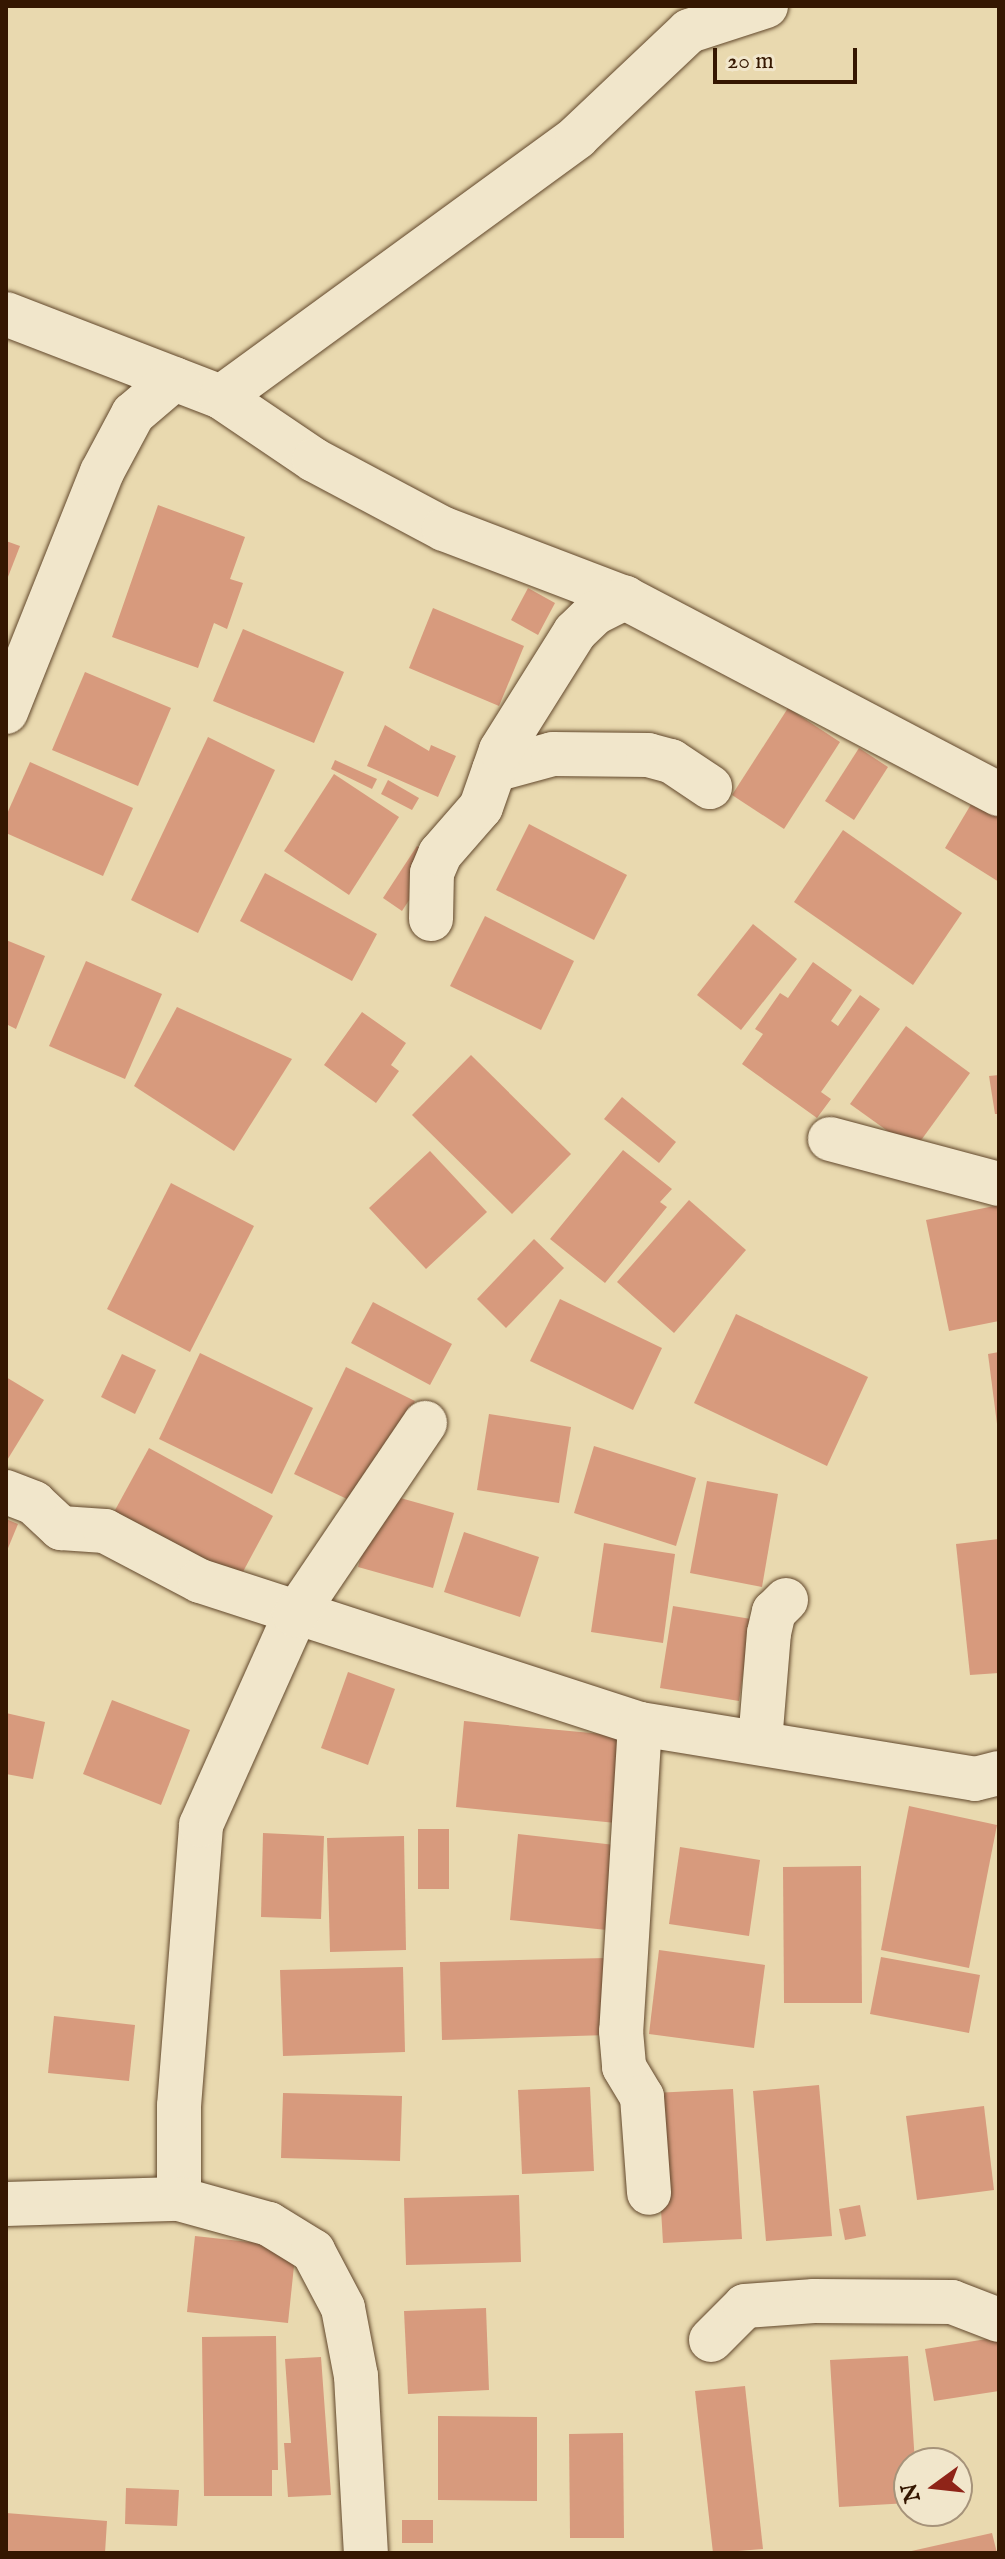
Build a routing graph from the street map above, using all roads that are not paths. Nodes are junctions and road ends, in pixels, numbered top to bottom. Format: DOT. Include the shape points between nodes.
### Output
graph roads {
  1 [pos="766,6"];
  2 [pos="6,314"];
  3 [pos="174,379"];
  4 [pos="221,397"];
  5 [pos="625,598"];
  6 [pos="6,712"];
  7 [pos="494,770"];
  8 [pos="710,787"];
  9 [pos="999,794"];
  10 [pos="431,919"];
  11 [pos="830,1139"];
  12 [pos="999,1184"];
  13 [pos="425,1423"];
  14 [pos="6,1492"];
  15 [pos="786,1600"];
  16 [pos="295,1615"];
  17 [pos="640,1724"];
  18 [pos="760,1742"];
  19 [pos="999,1773"];
  20 [pos="649,2193"];
  21 [pos="179,2199"];
  22 [pos="6,2204"];
  23 [pos="999,2290"];
  24 [pos="952,2302"];
  25 [pos="999,2320"];
  26 [pos="711,2340"];
  27 [pos="366,2553"];
  1 -- 4 [label="street" via="689,31 577,137"];
  2 -- 3 [label="street"];
  3 -- 4 [label="street"];
  3 -- 6 [label="street" via="133,414 102,472"];
  4 -- 5 [label="street" via="314,460 444,529"];
  5 -- 7 [label="street" via="595,613 575,632 501,750"];
  5 -- 9 [label="street"];
  7 -- 8 [label="street" via="553,754 648,755 671,761"];
  7 -- 10 [label="street" via="481,807 440,854 432,873"];
  11 -- 12 [label="street"];
  13 -- 16 [label="street"];
  14 -- 16 [label="street" via="34,1503 61,1528 105,1531 200,1581"];
  15 -- 18 [label="street" via="774,1612 769,1633"];
  16 -- 17 [label="street" via="410,1645"];
  16 -- 21 [label="street" via="201,1825 179,2106"];
  17 -- 18 [label="street"];
  17 -- 20 [label="street" via="621,2031 624,2067 642,2097"];
  18 -- 19 [label="street" via="975,1779"];
  21 -- 22 [label="street"];
  21 -- 27 [label="street" via="269,2224 313,2251 343,2308 356,2376"];
  23 -- 24 [label="street"];
  24 -- 25 [label="street"];
  24 -- 26 [label="street" via="745,2306"];
}
